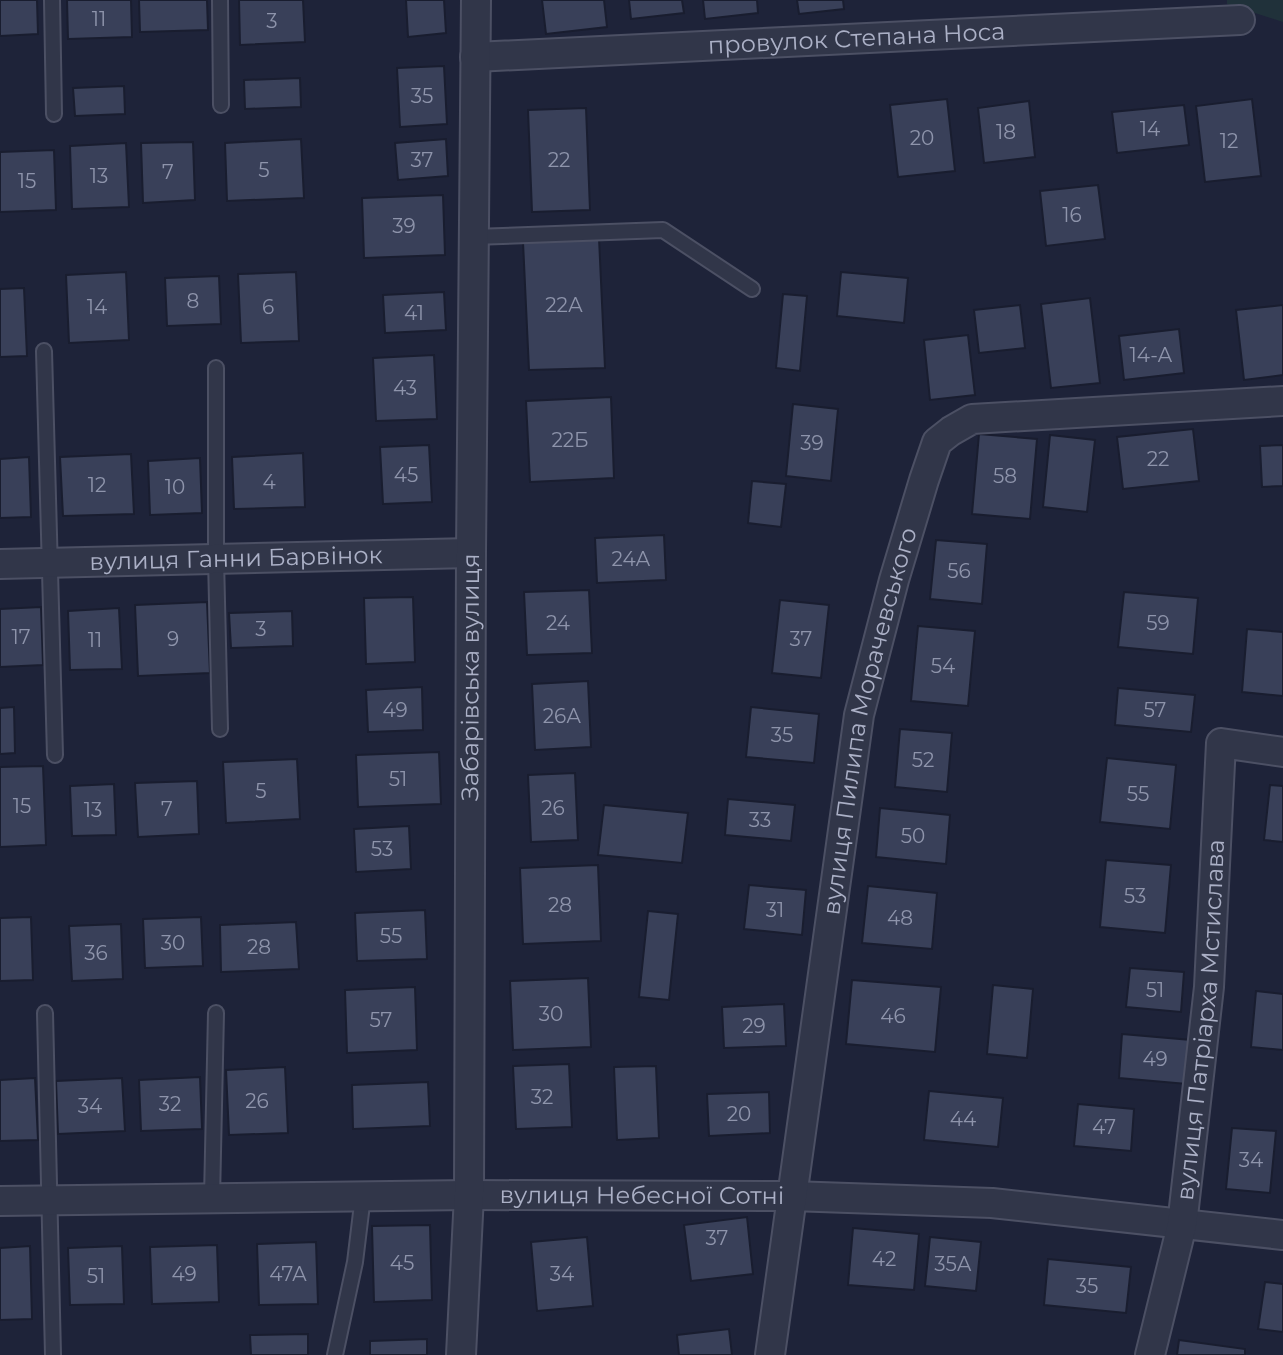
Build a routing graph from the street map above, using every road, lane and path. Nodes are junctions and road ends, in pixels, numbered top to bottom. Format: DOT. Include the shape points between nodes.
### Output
graph roads {
  1 [pos="52,0"];
  2 [pos="220,0"];
  3 [pos="476,0"];
  4 [pos="1240,20"];
  5 [pos="475,57"];
  6 [pos="221,105"];
  7 [pos="54,114"];
  8 [pos="473,237"];
  9 [pos="752,289"];
  10 [pos="44,351"];
  11 [pos="216,368"];
  12 [pos="1283,401"];
  13 [pos="471,553"];
  14 [pos="216,559"];
  15 [pos="50,563"];
  16 [pos="0,564"];
  17 [pos="220,729"];
  18 [pos="1283,752"];
  19 [pos="55,755"];
  20 [pos="45,1013"];
  21 [pos="216,1013"];
  22 [pos="469,1195"];
  23 [pos="363,1196"];
  24 [pos="791,1196"];
  25 [pos="212,1198"];
  26 [pos="50,1200"];
  27 [pos="0,1201"];
  28 [pos="1182,1225"];
  29 [pos="1283,1235"];
  30 [pos="53,1355"];
  31 [pos="335,1355"];
  32 [pos="461,1355"];
  33 [pos="770,1355"];
  34 [pos="1150,1355"];
  1 -- 7 [label="lane"];
  2 -- 6 [label="lane"];
  3 -- 5 [label="street, Забарівська вулиця"];
  4 -- 5 [label="street, провулок Степана Носа"];
  5 -- 8 [label="street, Забарівська вулиця"];
  8 -- 9 [label="lane" via="663,230"];
  8 -- 13 [label="street, Забарівська вулиця"];
  10 -- 15 [label="lane"];
  11 -- 14 [label="lane"];
  12 -- 24 [label="street, вулиця Пилипа Морачевського" via="972,419 937,442 859,715"];
  13 -- 14 [label="street, вулиця Ганни Барвінок"];
  13 -- 22 [label="street, Забарівська вулиця"];
  14 -- 15 [label="street, вулиця Ганни Барвінок"];
  14 -- 17 [label="lane"];
  15 -- 16 [label="street, вулиця Ганни Барвінок"];
  15 -- 19 [label="lane"];
  18 -- 28 [label="street, вулиця Патріарха Мстислава" via="1221,743 1209,987"];
  20 -- 26 [label="lane"];
  21 -- 25 [label="lane"];
  22 -- 23 [label="street, вулиця Небесної Сотні"];
  22 -- 24 [label="street, вулиця Небесної Сотні"];
  22 -- 32 [label="street, Забарівська вулиця"];
  23 -- 25 [label="street, вулиця Небесної Сотні"];
  23 -- 31 [label="lane"];
  24 -- 28 [label="street, вулиця Небесної Сотні" via="992,1203"];
  24 -- 33 [label="street, вулиця Пилипа Морачевського"];
  25 -- 26 [label="street, вулиця Небесної Сотні"];
  26 -- 27 [label="street, вулиця Небесної Сотні"];
  26 -- 30 [label="lane"];
  28 -- 29 [label="street, вулиця Небесної Сотні"];
  28 -- 34 [label="street, вулиця Патріарха Мстислава"];
}
